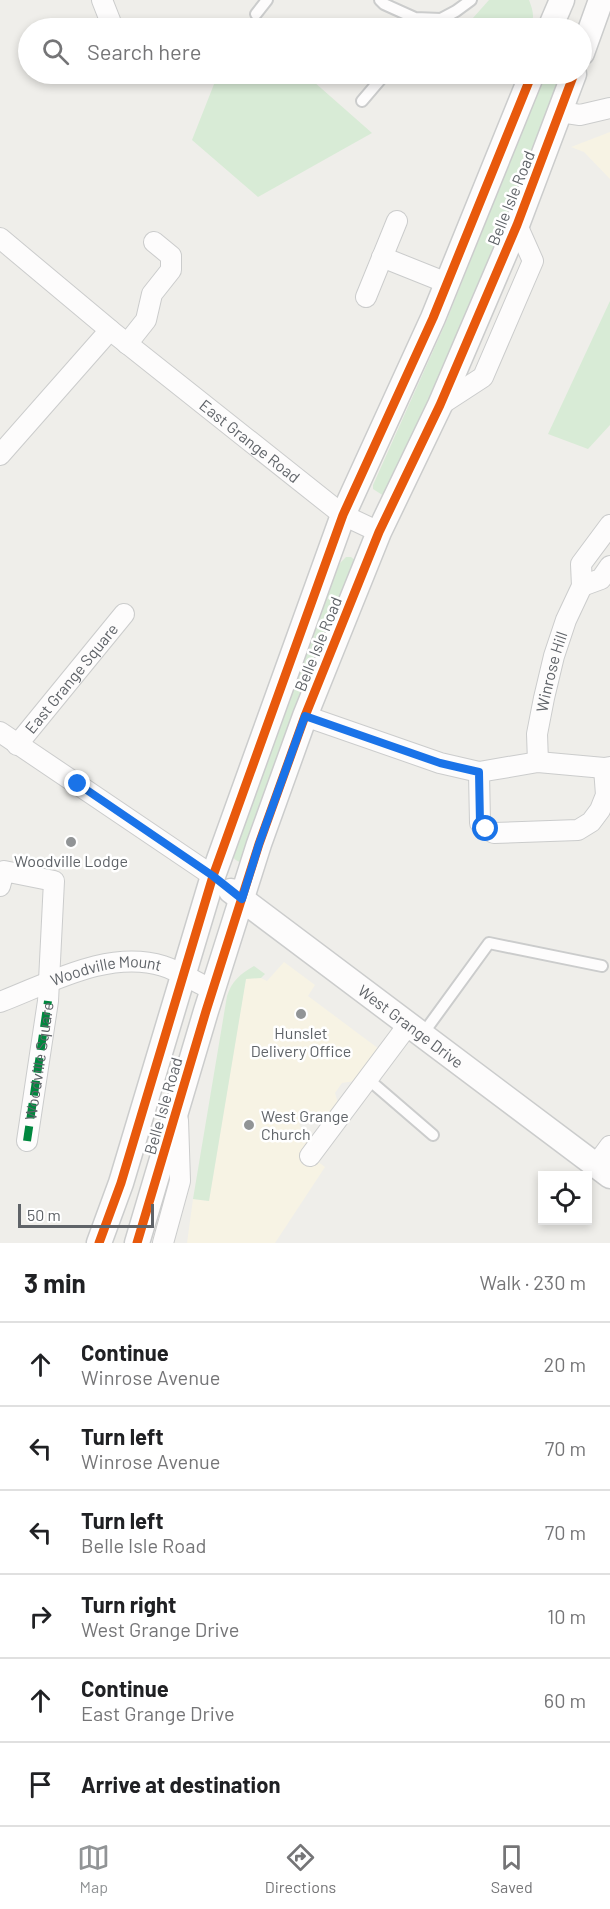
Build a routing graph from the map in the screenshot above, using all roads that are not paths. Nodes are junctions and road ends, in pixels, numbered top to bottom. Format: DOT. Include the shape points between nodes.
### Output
graph roads {
  1 [pos="102,0"];
  2 [pos="267,0"];
  3 [pos="380,0"];
  4 [pos="471,0"];
  5 [pos="562,0"];
  6 [pos="601,0"];
  7 [pos="256,14"];
  8 [pos="109,18"];
  9 [pos="415,18"];
  10 [pos="443,18"];
  11 [pos="554,18"];
  12 [pos="592,25"];
  13 [pos="376,84"];
  14 [pos="528,84"];
  15 [pos="570,84"];
  16 [pos="362,101"];
  17 [pos="610,108"];
  18 [pos="560,112"];
  19 [pos="397,221"];
  20 [pos="0,238"];
  21 [pos="154,242"];
  22 [pos="382,257"];
  23 [pos="447,283"];
  24 [pos="366,297"];
  25 [pos="110,330"];
  26 [pos="128,344"];
  27 [pos="0,455"];
  28 [pos="343,514"];
  29 [pos="610,525"];
  30 [pos="379,532"];
  31 [pos="610,566"];
  32 [pos="582,586"];
  33 [pos="124,614"];
  34 [pos="305,716"];
  35 [pos="0,732"];
  36 [pos="17,745"];
  37 [pos="538,762"];
  38 [pos="607,767"];
  39 [pos="479,772"];
  40 [pos="213,876"];
  41 [pos="0,886"];
  42 [pos="242,899"];
  43 [pos="602,966"];
  44 [pos="184,976"];
  45 [pos="49,981"];
  46 [pos="213,990"];
  47 [pos="0,1002"];
  48 [pos="415,1030"];
  49 [pos="368,1079"];
  50 [pos="177,1112"];
  51 [pos="433,1135"];
  52 [pos="27,1141"];
  53 [pos="310,1156"];
  54 [pos="605,1162"];
  55 [pos="99,1243"];
  56 [pos="137,1243"];
  57 [pos="163,1243"];
  1 -- 8 [label="street"];
  2 -- 7 [label="lane"];
  3 -- 9 [label="lane"];
  4 -- 10 [label="lane"];
  5 -- 11 [label="street"];
  6 -- 12 [label="street"];
  13 -- 16 [label="lane"];
  14 -- 23 [label="street, Belle Isle Road"];
  15 -- 18 [label="street, Belle Isle Road"];
  17 -- 18 [label="street" via="580,115"];
  18 -- 30 [label="street, Belle Isle Road" via="517,225 440,405"];
  19 -- 22 [label="street"];
  20 -- 25 [label="street, East Grange Road"];
  21 -- 26 [label="street" via="171,256 171,270 152,294 146,320"];
  22 -- 23 [label="street"];
  22 -- 24 [label="street"];
  23 -- 28 [label="street, Belle Isle Road"];
  25 -- 26 [label="street, East Grange Road"];
  25 -- 27 [label="street"];
  26 -- 28 [label="street, East Grange Road"];
  28 -- 30 [label="street, East Grange Road"];
  28 -- 40 [label="street, Belle Isle Road"];
  29 -- 32 [label="street, Winrose Hill" via="581,564"];
  30 -- 34 [label="street, Belle Isle Road"];
  31 -- 32 [label="street" via="601,579"];
  32 -- 37 [label="street, Winrose Hill" via="552,663 537,734"];
  33 -- 36 [label="street, East Grange Square"];
  34 -- 39 [label="street" via="440,763"];
  34 -- 42 [label="street, Belle Isle Road"];
  35 -- 36 [label="street"];
  36 -- 40 [label="street"];
  37 -- 38 [label="street"];
  37 -- 39 [label="street"];
  38 -- 39 [label="street" via="606,795 600,810 578,830 494,833 486,829 480,823"];
  40 -- 42 [label="street, West Grange Drive"];
  40 -- 44 [label="street, Belle Isle Road"];
  41 -- 45 [label="street, Woodville Square" via="4,871 54,881"];
  42 -- 46 [label="street, Belle Isle Road"];
  42 -- 48 [label="street, West Grange Drive"];
  43 -- 48 [label="lane" via="489,943"];
  44 -- 45 [label="street, Woodville Mount" via="165,966 138,961 72,972"];
  44 -- 46 [label="street, Woodville Mount"];
  44 -- 55 [label="street, Belle Isle Road"];
  45 -- 47 [label="street, Woodville Mount"];
  45 -- 52 [label="street, Woodville Square"];
  46 -- 50 [label="street, Belle Isle Road"];
  48 -- 49 [label="street"];
  48 -- 54 [label="street, West Grange Drive"];
  49 -- 51 [label="lane"];
  49 -- 53 [label="street" via="319,1131"];
  50 -- 56 [label="street, Belle Isle Road"];
  50 -- 57 [label="street, Belle Isle Road" via="180,1181"];
}
